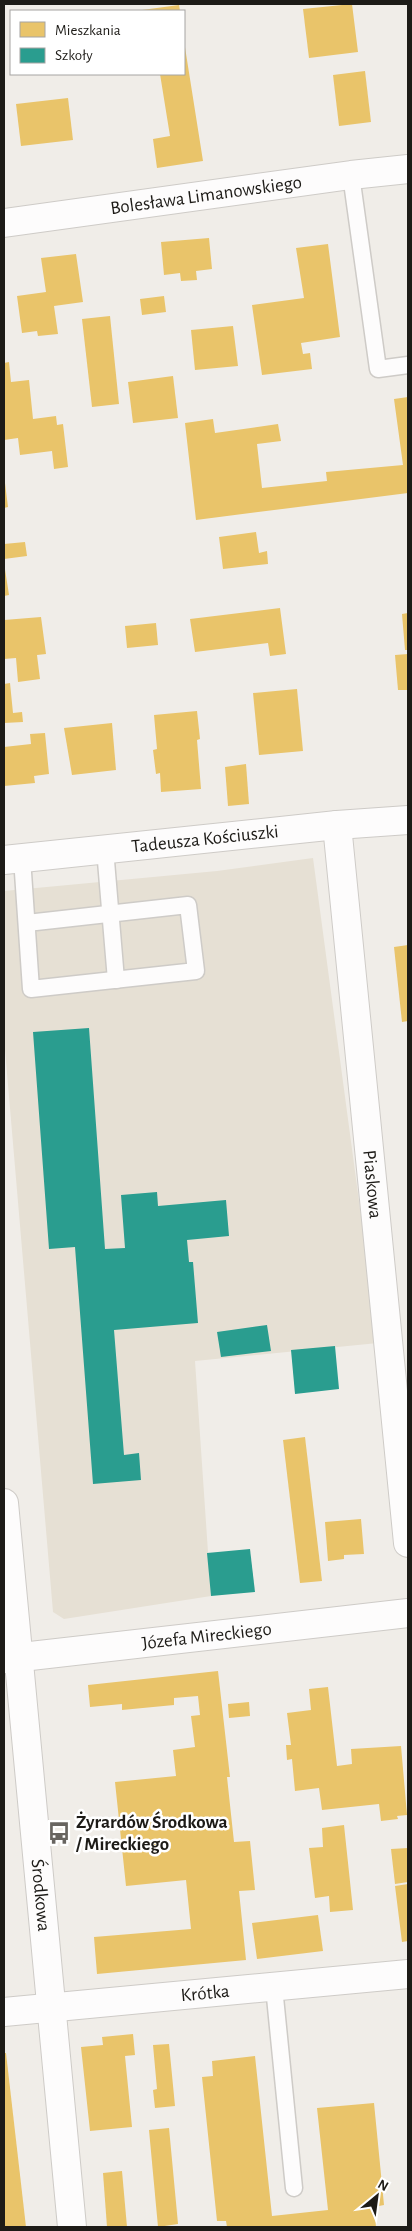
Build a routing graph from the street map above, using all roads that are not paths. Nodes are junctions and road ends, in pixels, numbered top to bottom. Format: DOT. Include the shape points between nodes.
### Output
graph roads {
  1 [pos="408,169"];
  2 [pos="351,175"];
  3 [pos="4,223"];
  4 [pos="408,366"];
  5 [pos="408,820"];
  6 [pos="337,825"];
  7 [pos="105,849"];
  8 [pos="13,859"];
  9 [pos="112,914"];
  10 [pos="27,923"];
  11 [pos="116,980"];
  12 [pos="4,1503"];
  13 [pos="408,1543"];
  14 [pos="408,1613"];
  15 [pos="12,1658"];
  16 [pos="408,1974"];
  17 [pos="274,1987"];
  18 [pos="51,2008"];
  19 [pos="4,2012"];
  20 [pos="294,2188"];
  21 [pos="72,2227"];
  1 -- 2 [label="street, Bolesława Limanowskiego"];
  2 -- 3 [label="street, Bolesława Limanowskiego"];
  2 -- 4 [label="lane" via="378,369"];
  5 -- 6 [label="street, Tadeusza Kościuszki"];
  6 -- 7 [label="street, Tadeusza Kościuszki"];
  6 -- 13 [label="street, Piaskowa"];
  7 -- 8 [label="street, Tadeusza Kościuszki"];
  7 -- 9 [label="lane"];
  8 -- 10 [label="lane"];
  9 -- 10 [label="lane"];
  9 -- 11 [label="lane"];
  9 -- 11 [label="lane" via="188,905 196,971"];
  10 -- 11 [label="lane" via="31,989"];
  12 -- 15 [label="street, Środkowa"];
  14 -- 15 [label="street, Józefa Mireckiego"];
  15 -- 18 [label="street, Środkowa"];
  16 -- 17 [label="street, Krótka"];
  17 -- 18 [label="street, Krótka"];
  17 -- 20 [label="lane"];
  18 -- 19 [label="street, Krótka"];
  18 -- 21 [label="street, Środkowa"];
}
